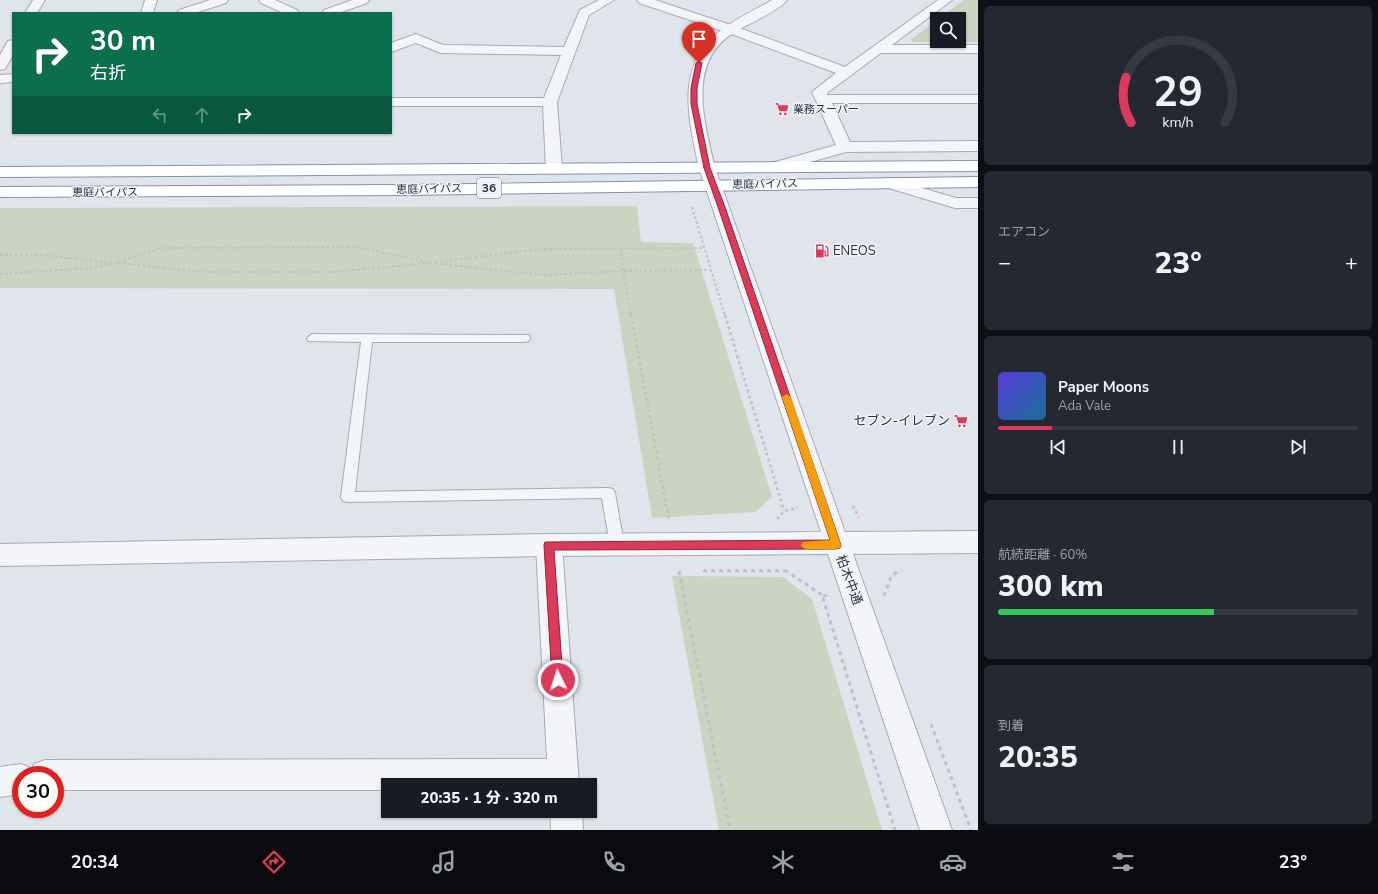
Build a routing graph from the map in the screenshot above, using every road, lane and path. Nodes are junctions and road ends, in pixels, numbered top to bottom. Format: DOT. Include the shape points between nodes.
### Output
graph roads {
  1 [pos="39,0"];
  2 [pos="151,0"];
  3 [pos="222,0"];
  4 [pos="265,0"];
  5 [pos="363,0"];
  6 [pos="608,0"];
  7 [pos="643,0"];
  8 [pos="781,0"];
  9 [pos="946,0"];
  10 [pos="32,12"];
  11 [pos="147,12"];
  12 [pos="186,12"];
  13 [pos="291,12"];
  14 [pos="331,12"];
  15 [pos="730,29"];
  16 [pos="12,46"];
  17 [pos="392,48"];
  18 [pos="880,49"];
  19 [pos="978,49"];
  20 [pos="568,51"];
  21 [pos="0,66"];
  22 [pos="846,72"];
  23 [pos="12,78"];
  24 [pos="0,79"];
  25 [pos="978,99"];
  26 [pos="823,100"];
  27 [pos="392,102"];
  28 [pos="550,102"];
  29 [pos="978,146"];
  30 [pos="845,147"];
  31 [pos="978,166"];
  32 [pos="774,167"];
  33 [pos="554,168"];
  34 [pos="0,172"];
  35 [pos="710,176"];
  36 [pos="978,182"];
  37 [pos="888,183"];
  38 [pos="0,192"];
  39 [pos="978,203"];
  40 [pos="692,207"];
  41 [pos="621,248"];
  42 [pos="704,248"];
  43 [pos="0,255"];
  44 [pos="116,263"];
  45 [pos="431,263"];
  46 [pos="623,270"];
  47 [pos="710,270"];
  48 [pos="0,274"];
  49 [pos="312,338"];
  50 [pos="366,338"];
  51 [pos="526,338"];
  52 [pos="784,511"];
  53 [pos="670,528"];
  54 [pos="978,542"];
  55 [pos="549,545"];
  56 [pos="617,545"];
  57 [pos="836,545"];
  58 [pos="0,555"];
  59 [pos="679,571"];
  60 [pos="64,775"];
  61 [pos="381,778"];
  62 [pos="564,778"];
  63 [pos="12,780"];
  64 [pos="0,782"];
  65 [pos="566,818"];
  66 [pos="567,830"];
  67 [pos="730,830"];
  68 [pos="936,830"];
  1 -- 10 [label="street"];
  2 -- 11 [label="street"];
  3 -- 12 [label="street"];
  4 -- 13 [label="street"];
  5 -- 14 [label="street"];
  6 -- 20 [label="street" via="584,13"];
  7 -- 15 [label="street"];
  8 -- 15 [label="street, 柏木中通"];
  9 -- 18 [label="street"];
  15 -- 22 [label="street"];
  15 -- 35 [label="street, 柏木中通" via="705,52 699,63 695,82 694,104"];
  16 -- 21 [label="street"];
  17 -- 20 [label="street" via="416,38 441,49"];
  18 -- 19 [label="street"];
  18 -- 22 [label="street"];
  20 -- 28 [label="street"];
  22 -- 26 [label="street" via="820,92"];
  23 -- 24 [label="street"];
  25 -- 26 [label="street"];
  26 -- 30 [label="street"];
  27 -- 28 [label="street"];
  28 -- 33 [label="street"];
  29 -- 30 [label="street"];
  30 -- 32 [label="street"];
  31 -- 32 [label="highway, 恵庭バイパス / 36"];
  32 -- 35 [label="highway, 恵庭バイパス / 36"];
  33 -- 34 [label="highway, 恵庭バイパス / 36"];
  33 -- 35 [label="highway, 恵庭バイパス / 36"];
  35 -- 37 [label="highway, 恵庭バイパス / 36"];
  35 -- 38 [label="highway, 恵庭バイパス / 36" via="395,190"];
  35 -- 57 [label="street, 柏木中通"];
  36 -- 37 [label="highway, 恵庭バイパス / 36"];
  37 -- 39 [label="street" via="955,203"];
  40 -- 42 [label="path"];
  41 -- 42 [label="path"];
  41 -- 45 [label="path" via="544,249"];
  41 -- 46 [label="path"];
  42 -- 47 [label="path"];
  43 -- 44 [label="path" via="44,255"];
  44 -- 45 [label="path" via="204,272 334,272"];
  44 -- 45 [label="path" via="160,248 351,247"];
  44 -- 48 [label="path" via="91,268"];
  45 -- 46 [label="path" via="543,275"];
  46 -- 47 [label="path"];
  46 -- 53 [label="path"];
  47 -- 52 [label="path"];
  49 -- 50 [label="lane"];
  50 -- 51 [label="lane"];
  50 -- 56 [label="lane" via="348,497 608,493"];
  54 -- 57 [label="street"];
  55 -- 56 [label="street"];
  55 -- 58 [label="street"];
  55 -- 62 [label="street"];
  56 -- 57 [label="street"];
  57 -- 68 [label="street, 柏木中通"];
  59 -- 67 [label="path"];
  60 -- 61 [label="street"];
  63 -- 64 [label="street"];
  65 -- 66 [label="street"];
}
